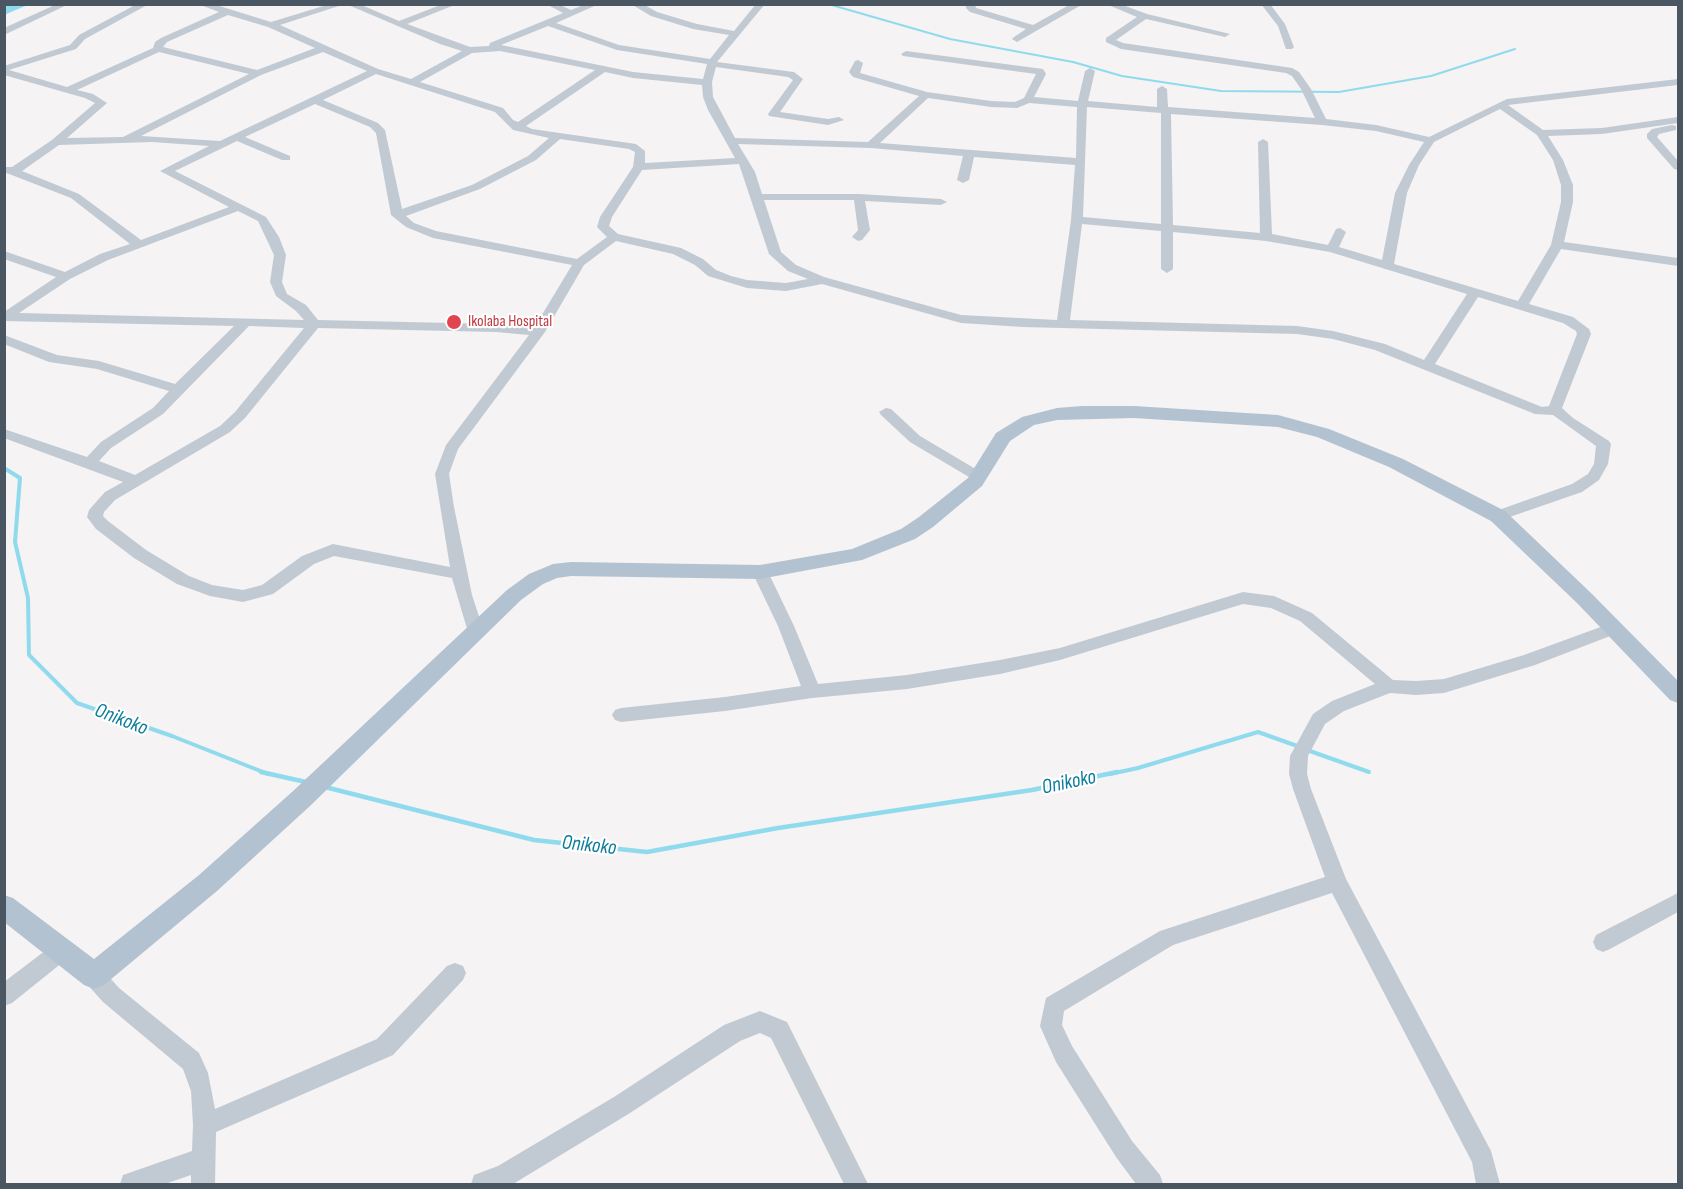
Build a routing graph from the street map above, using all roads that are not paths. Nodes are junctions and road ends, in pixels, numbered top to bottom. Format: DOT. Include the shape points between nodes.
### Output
graph roads {
  1 [pos="64,4"];
  2 [pos="145,4"];
  3 [pos="202,4"];
  4 [pos="341,4"];
  5 [pos="350,4"];
  6 [pos="550,4"];
  7 [pos="595,4"];
  8 [pos="635,4"];
  9 [pos="761,4"];
  10 [pos="971,4"];
  11 [pos="1079,4"];
  12 [pos="1110,4"];
  13 [pos="1265,4"];
  14 [pos="451,5"];
  15 [pos="227,12"];
  16 [pos="572,14"];
  17 [pos="1144,16"];
  18 [pos="548,23"];
  19 [pos="399,24"];
  20 [pos="271,25"];
  21 [pos="1033,28"];
  22 [pos="4,32"];
  23 [pos="737,34"];
  24 [pos="1225,34"];
  25 [pos="1017,39"];
  26 [pos="487,47"];
  27 [pos="1289,47"];
  28 [pos="158,49"];
  29 [pos="322,49"];
  30 [pos="470,50"];
  31 [pos="906,54"];
  32 [pos="712,63"];
  33 [pos="858,63"];
  34 [pos="603,69"];
  35 [pos="4,70"];
  36 [pos="375,71"];
  37 [pos="1090,71"];
  38 [pos="258,73"];
  39 [pos="26,78"];
  40 [pos="707,82"];
  41 [pos="1678,82"];
  42 [pos="411,83"];
  43 [pos="10,85"];
  44 [pos="1162,89"];
  45 [pos="68,90"];
  46 [pos="926,95"];
  47 [pos="315,100"];
  48 [pos="1028,100"];
  49 [pos="1082,104"];
  50 [pos="1502,105"];
  51 [pos="1164,110"];
  52 [pos="839,120"];
  53 [pos="1678,120"];
  54 [pos="1322,122"];
  55 [pos="1678,127"];
  56 [pos="518,128"];
  57 [pos="1541,133"];
  58 [pos="558,136"];
  59 [pos="236,137"];
  60 [pos="127,139"];
  61 [pos="1430,140"];
  62 [pos="731,141"];
  63 [pos="56,142"];
  64 [pos="1263,142"];
  65 [pos="219,144"];
  66 [pos="871,145"];
  67 [pos="969,154"];
  68 [pos="286,158"];
  69 [pos="742,161"];
  70 [pos="1081,162"];
  71 [pos="639,167"];
  72 [pos="1678,167"];
  73 [pos="10,169"];
  74 [pos="963,180"];
  75 [pos="758,197"];
  76 [pos="859,197"];
  77 [pos="941,202"];
  78 [pos="238,207"];
  79 [pos="397,215"];
  80 [pos="1077,220"];
  81 [pos="1166,229"];
  82 [pos="1340,232"];
  83 [pos="614,237"];
  84 [pos="858,237"];
  85 [pos="1266,237"];
  86 [pos="140,245"];
  87 [pos="1557,245"];
  88 [pos="1332,249"];
  89 [pos="4,255"];
  90 [pos="1675,262"];
  91 [pos="579,263"];
  92 [pos="1387,266"];
  93 [pos="1167,268"];
  94 [pos="1678,273"];
  95 [pos="66,276"];
  96 [pos="822,280"];
  97 [pos="1474,293"];
  98 [pos="1522,306"];
  99 [pos="246,322"];
  100 [pos="314,324"];
  101 [pos="1063,324"];
  102 [pos="538,332"];
  103 [pos="4,339"];
  104 [pos="1427,366"];
  105 [pos="178,389"];
  106 [pos="1556,410"];
  107 [pos="886,412"];
  108 [pos="4,433"];
  109 [pos="89,463"];
  110 [pos="979,477"];
  111 [pos="136,481"];
  112 [pos="1498,516"];
  113 [pos="760,572"];
  114 [pos="459,574"];
  115 [pos="1612,629"];
  116 [pos="476,632"];
  117 [pos="1389,686"];
  118 [pos="812,691"];
  119 [pos="1678,694"];
  120 [pos="621,716"];
  121 [pos="1337,882"];
  122 [pos="1678,902"];
  123 [pos="4,906"];
  124 [pos="1603,942"];
  125 [pos="61,951"];
  126 [pos="455,973"];
  127 [pos="94,976"];
  128 [pos="4,996"];
  129 [pos="205,1125"];
  130 [pos="204,1159"];
  131 [pos="132,1185"];
  132 [pos="203,1185"];
  133 [pos="483,1185"];
  134 [pos="856,1185"];
  135 [pos="1151,1185"];
  136 [pos="1488,1185"];
  1 -- 22 [label="street"];
  2 -- 35 [label="street" via="82,38 73,47"];
  3 -- 15 [label="street"];
  4 -- 20 [label="street"];
  5 -- 19 [label="street"];
  6 -- 16 [label="street"];
  7 -- 16 [label="street"];
  8 -- 23 [label="street" via="696,27"];
  9 -- 23 [label="street"];
  10 -- 21 [label="street" via="973,10"];
  11 -- 21 [label="street"];
  12 -- 17 [label="street"];
  13 -- 27 [label="street" via="1282,26"];
  14 -- 19 [label="street"];
  15 -- 20 [label="street"];
  15 -- 28 [label="street" via="164,40"];
  16 -- 18 [label="street"];
  17 -- 24 [label="street"];
  17 -- 54 [label="street" via="1109,40 1121,46 1285,69 1296,74"];
  18 -- 26 [label="street"];
  18 -- 32 [label="street" via="617,47"];
  19 -- 30 [label="street"];
  20 -- 29 [label="street"];
  21 -- 25 [label="street"];
  23 -- 32 [label="street"];
  26 -- 30 [label="street"];
  26 -- 34 [label="street"];
  28 -- 38 [label="street"];
  28 -- 45 [label="street"];
  29 -- 36 [label="street"];
  29 -- 38 [label="street"];
  30 -- 42 [label="street"];
  31 -- 48 [label="street" via="1040,71"];
  32 -- 40 [label="street"];
  32 -- 52 [label="street" via="791,74 798,79 772,114"];
  33 -- 46 [label="street" via="856,75"];
  34 -- 40 [label="street"];
  34 -- 56 [label="street"];
  35 -- 39 [label="street"];
  36 -- 42 [label="street"];
  36 -- 47 [label="street"];
  37 -- 49 [label="street"];
  38 -- 60 [label="street"];
  39 -- 43 [label="street"];
  39 -- 45 [label="street"];
  40 -- 62 [label="street" via="713,110"];
  41 -- 50 [label="street"];
  42 -- 56 [label="street" via="499,110"];
  44 -- 51 [label="street"];
  45 -- 63 [label="street" via="102,104"];
  46 -- 48 [label="street" via="991,104 1017,105"];
  46 -- 66 [label="street"];
  47 -- 59 [label="street"];
  47 -- 79 [label="street" via="361,118 381,132"];
  48 -- 49 [label="street"];
  49 -- 51 [label="street"];
  49 -- 70 [label="street"];
  50 -- 57 [label="street"];
  50 -- 61 [label="street"];
  51 -- 54 [label="street"];
  51 -- 81 [label="street"];
  53 -- 57 [label="street" via="1586,133"];
  54 -- 61 [label="street"];
  55 -- 72 [label="street" via="1652,134 1657,146"];
  56 -- 58 [label="street"];
  57 -- 87 [label="street" via="1558,160 1567,185"];
  58 -- 71 [label="street" via="632,146 640,151"];
  58 -- 79 [label="street" via="532,158 476,188"];
  59 -- 65 [label="street"];
  59 -- 68 [label="street"];
  60 -- 63 [label="street"];
  60 -- 65 [label="street"];
  61 -- 92 [label="street" via="1401,193"];
  62 -- 66 [label="street"];
  62 -- 69 [label="street"];
  63 -- 73 [label="street"];
  64 -- 85 [label="street"];
  65 -- 78 [label="street" via="166,171"];
  66 -- 67 [label="street"];
  67 -- 70 [label="street"];
  67 -- 74 [label="street"];
  69 -- 71 [label="street"];
  69 -- 75 [label="street"];
  70 -- 80 [label="street"];
  71 -- 83 [label="street" via="606,217 603,227"];
  73 -- 86 [label="street" via="75,196"];
  75 -- 76 [label="street"];
  75 -- 96 [label="street" via="775,254 792,268"];
  76 -- 77 [label="street"];
  76 -- 84 [label="street" via="864,230"];
  78 -- 86 [label="street"];
  78 -- 100 [label="street" via="262,219 280,255 276,282 282,296"];
  79 -- 91 [label="street" via="433,234"];
  80 -- 81 [label="street"];
  80 -- 101 [label="street"];
  81 -- 85 [label="street"];
  81 -- 93 [label="street"];
  82 -- 88 [label="street"];
  83 -- 91 [label="street"];
  83 -- 96 [label="street" via="677,251 712,273 747,284 786,287"];
  85 -- 88 [label="street"];
  86 -- 95 [label="street"];
  87 -- 90 [label="street"];
  87 -- 98 [label="street"];
  88 -- 92 [label="street"];
  89 -- 95 [label="street"];
  90 -- 94 [label="street"];
  91 -- 102 [label="street"];
  92 -- 97 [label="street"];
  95 -- 99 [label="street" via="4,317"];
  96 -- 101 [label="street" via="961,319"];
  97 -- 98 [label="street"];
  97 -- 104 [label="street"];
  98 -- 106 [label="street" via="1575,324 1584,334"];
  99 -- 100 [label="street"];
  99 -- 105 [label="street"];
  100 -- 102 [label="street" via="496,327"];
  100 -- 111 [label="street" via="225,429"];
  101 -- 104 [label="street" via="1305,331 1380,347"];
  102 -- 114 [label="street" via="451,448 442,474"];
  103 -- 105 [label="street" via="54,359 99,366"];
  104 -- 106 [label="street" via="1540,411"];
  105 -- 109 [label="street" via="158,411 106,445"];
  106 -- 112 [label="street" via="1604,444 1594,477 1576,488"];
  107 -- 110 [label="street" via="915,439"];
  108 -- 109 [label="street"];
  109 -- 111 [label="street"];
  110 -- 112 [label="main road" via="1003,437 1028,421 1043,417 1109,411 1248,417 1323,433 1396,463"];
  110 -- 113 [label="main road" via="908,534 833,561"];
  111 -- 114 [label="street" via="110,496 95,516 140,554 183,580 210,590 256,595 308,560 333,550"];
  112 -- 115 [label="main road"];
  113 -- 116 [label="main road" via="553,571 514,595"];
  113 -- 118 [label="street"];
  114 -- 116 [label="street"];
  115 -- 117 [label="street" via="1444,686"];
  115 -- 119 [label="main road"];
  116 -- 127 [label="main road" via="301,799"];
  117 -- 118 [label="street" via="1306,617 1274,602 1243,598 1050,656 907,682"];
  117 -- 121 [label="street" via="1338,706 1319,719 1299,756 1302,789"];
  118 -- 120 [label="street"];
  121 -- 135 [label="street" via="1167,938 1054,1005 1051,1026 1064,1054"];
  121 -- 136 [label="street" via="1483,1160"];
  122 -- 124 [label="street"];
  123 -- 125 [label="main road"];
  125 -- 127 [label="main road"];
  125 -- 128 [label="street"];
  126 -- 129 [label="street" via="385,1047"];
  127 -- 129 [label="street" via="190,1061 202,1091"];
  129 -- 130 [label="street"];
  130 -- 131 [label="street"];
  130 -- 132 [label="street"];
  133 -- 134 [label="street" via="505,1176 612,1111 732,1033 760,1022 779,1030"];
}
